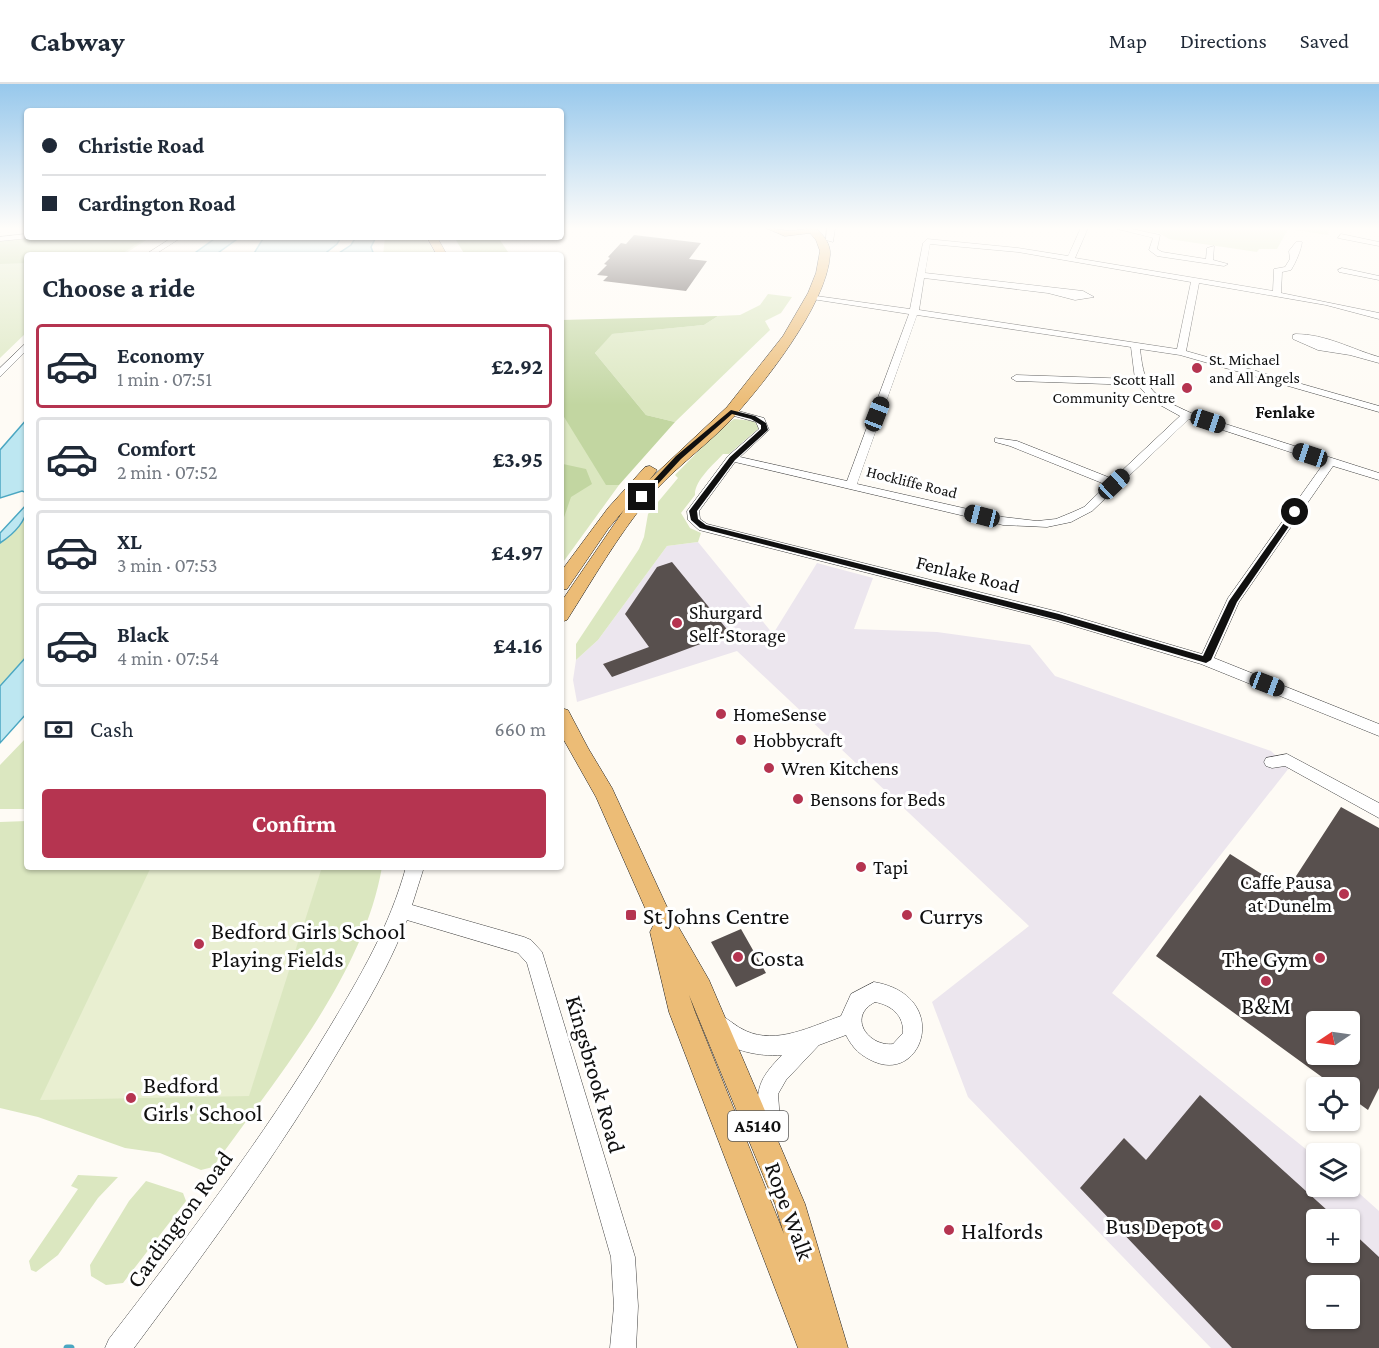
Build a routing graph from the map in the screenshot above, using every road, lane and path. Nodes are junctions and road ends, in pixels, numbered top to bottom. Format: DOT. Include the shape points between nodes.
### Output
graph roads {
  1 [pos="803,287"];
  2 [pos="816,287"];
  3 [pos="919,287"];
  4 [pos="1018,287"];
  5 [pos="1194,287"];
  6 [pos="1230,287"];
  7 [pos="1277,287"];
  8 [pos="1050,291"];
  9 [pos="1276,295"];
  10 [pos="812,297"];
  11 [pos="914,312"];
  12 [pos="1379,316"];
  13 [pos="773,337"];
  14 [pos="1135,344"];
  15 [pos="24,348"];
  16 [pos="1181,352"];
  17 [pos="1350,352"];
  18 [pos="1379,360"];
  19 [pos="0,374"];
  20 [pos="1016,378"];
  21 [pos="1141,382"];
  22 [pos="1379,409"];
  23 [pos="731,412"];
  24 [pos="1187,415"];
  25 [pos="999,440"];
  26 [pos="732,458"];
  27 [pos="661,459"];
  28 [pos="1330,462"];
  29 [pos="1379,477"];
  30 [pos="1114,484"];
  31 [pos="851,485"];
  32 [pos="564,581"];
  33 [pos="564,611"];
  34 [pos="1206,660"];
  35 [pos="564,721"];
  36 [pos="1379,730"];
  37 [pos="564,740"];
  38 [pos="580,753"];
  39 [pos="1272,762"];
  40 [pos="1379,812"];
  41 [pos="414,870"];
  42 [pos="400,910"];
  43 [pos="659,915"];
  44 [pos="713,1020"];
  45 [pos="851,1024"];
  46 [pos="812,1038"];
  47 [pos="773,1162"];
  48 [pos="118,1348"];
  49 [pos="623,1348"];
  50 [pos="814,1348"];
  51 [pos="832,1348"];
  1 -- 13 [label="main road"];
  2 -- 10 [label="main road"];
  3 -- 11 [label="street"];
  4 -- 8 [label="street"];
  5 -- 16 [label="street"];
  6 -- 9 [label="street"];
  7 -- 9 [label="street"];
  9 -- 12 [label="street"];
  10 -- 11 [label="street"];
  10 -- 23 [label="main road"];
  11 -- 14 [label="street"];
  11 -- 31 [label="street"];
  14 -- 16 [label="street"];
  14 -- 21 [label="street"];
  15 -- 19 [label="street"];
  16 -- 22 [label="street"];
  17 -- 17 [label="street" via="1336,352 1296,337 1342,346"];
  17 -- 18 [label="street"];
  20 -- 21 [label="street"];
  21 -- 24 [label="street" via="1155,398"];
  23 -- 26 [label="street, Fenlake Road" via="760,420 765,430"];
  23 -- 33 [label="main road" via="642,497 613,534"];
  24 -- 28 [label="street"];
  24 -- 30 [label="street, Hockliffe Road"];
  25 -- 30 [label="street" via="1013,442"];
  26 -- 31 [label="street, Hockliffe Road"];
  26 -- 34 [label="street, Fenlake Road" via="693,511 694,520 703,527 1059,617"];
  27 -- 32 [label="main road" via="628,492"];
  28 -- 29 [label="street"];
  28 -- 34 [label="street" via="1233,601"];
  30 -- 31 [label="street, Hockliffe Road" via="1070,520 1030,525"];
  34 -- 36 [label="street, Fenlake Road"];
  35 -- 38 [label="main road, Rope Walk / A5140"];
  37 -- 38 [label="main road, Rope Walk / A5140"];
  38 -- 43 [label="main road, Rope Walk / A5140" via="605,794"];
  39 -- 40 [label="street" via="1287,760"];
  41 -- 42 [label="street, Cardington Road"];
  42 -- 48 [label="street, Cardington Road" via="371,977 312,1080"];
  42 -- 49 [label="street, Kingsbrook Road" via="524,946 535,958 622,1257 626,1306"];
  43 -- 44 [label="main road, Rope Walk / A5140"];
  43 -- 50 [label="main road, Rope Walk / A5140" via="682,1012"];
  44 -- 46 [label="street" via="751,1044 771,1046"];
  44 -- 47 [label="main road, Rope Walk / A5140"];
  45 -- 46 [label="street"];
  46 -- 47 [label="street" via="767,1092"];
  47 -- 51 [label="main road, Rope Walk / A5140" via="807,1257"];
}
